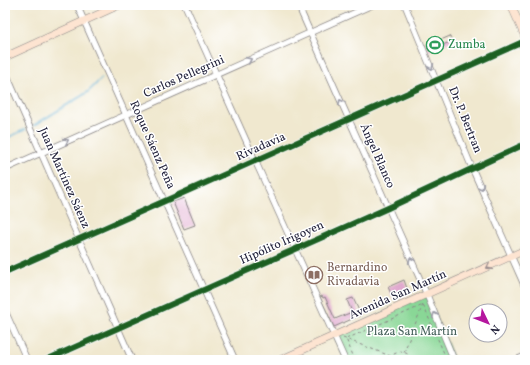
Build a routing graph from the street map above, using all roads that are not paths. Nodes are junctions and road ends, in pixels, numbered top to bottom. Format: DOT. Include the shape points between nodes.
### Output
graph roads {
  1 [pos="77,5"];
  2 [pos="119,5"];
  3 [pos="185,5"];
  4 [pos="298,5"];
  5 [pos="372,5"];
  6 [pos="405,5"];
  7 [pos="511,5"];
  8 [pos="84,20"];
  9 [pos="311,33"];
  10 [pos="525,37"];
  11 [pos="525,41"];
  12 [pos="5,57"];
  13 [pos="5,71"];
  14 [pos="217,74"];
  15 [pos="437,80"];
  16 [pos="126,115"];
  17 [pos="349,119"];
  18 [pos="525,144"];
  19 [pos="40,153"];
  20 [pos="255,161"];
  21 [pos="472,168"];
  22 [pos="5,169"];
  23 [pos="165,201"];
  24 [pos="388,208"];
  25 [pos="79,239"];
  26 [pos="294,249"];
  27 [pos="525,250"];
  28 [pos="512,256"];
  29 [pos="5,272"];
  30 [pos="525,287"];
  31 [pos="204,290"];
  32 [pos="427,295"];
  33 [pos="5,310"];
  34 [pos="118,328"];
  35 [pos="334,335"];
  36 [pos="525,356"];
  37 [pos="27,360"];
  38 [pos="46,360"];
  39 [pos="132,360"];
  40 [pos="235,360"];
  41 [pos="280,360"];
  42 [pos="345,360"];
  43 [pos="454,360"];
  44 [pos="516,360"];
  1 -- 8 [label="street, Roque Sáenz Peña"];
  2 -- 8 [label="main road"];
  3 -- 14 [label="street"];
  4 -- 9 [label="street, Ángel Blanco"];
  5 -- 9 [label="street, Carlos Pellegrini"];
  6 -- 15 [label="street, Dr. P. Bertran, one-way"];
  7 -- 10 [label="main road"];
  8 -- 12 [label="main road"];
  8 -- 16 [label="street, Roque Sáenz Peña"];
  14 -- 9 [label="street, Carlos Pellegrini, one-way"];
  17 -- 9 [label="street, Ángel Blanco, one-way"];
  11 -- 15 [label="street, Rivadavia"];
  13 -- 19 [label="street, Juan Martínez Sáenz"];
  14 -- 16 [label="street, Carlos Pellegrini"];
  14 -- 20 [label="street"];
  15 -- 17 [label="street, Rivadavia"];
  15 -- 21 [label="street, Dr. P. Bertran"];
  19 -- 16 [label="street, Carlos Pellegrini, one-way"];
  16 -- 23 [label="street, Roque Sáenz Peña"];
  17 -- 20 [label="street, Rivadavia"];
  17 -- 24 [label="street, Ángel Blanco"];
  18 -- 21 [label="street, Hipólito Irigoyen"];
  19 -- 22 [label="street, Carlos Pellegrini"];
  19 -- 25 [label="street, Juan Martínez Sáenz"];
  20 -- 23 [label="street, Rivadavia"];
  20 -- 26 [label="street"];
  21 -- 24 [label="street, Hipólito Irigoyen"];
  21 -- 28 [label="street, Dr. P. Bertran, one-way"];
  23 -- 25 [label="street, Rivadavia"];
  23 -- 31 [label="street, Roque Sáenz Peña"];
  24 -- 26 [label="street, Hipólito Irigoyen"];
  32 -- 24 [label="street, Ángel Blanco, one-way"];
  25 -- 29 [label="street, Rivadavia"];
  25 -- 34 [label="street, Juan Martínez Sáenz"];
  26 -- 31 [label="street, Hipólito Irigoyen"];
  26 -- 35 [label="street"];
  27 -- 28 [label="main road, Avenida San Martín"];
  28 -- 30 [label="street, Dr. P. Bertran"];
  28 -- 32 [label="main road, Avenida San Martín, one-way"];
  31 -- 34 [label="street, Hipólito Irigoyen"];
  31 -- 40 [label="street, Roque Sáenz Peña"];
  32 -- 35 [label="main road, Avenida San Martín"];
  43 -- 32 [label="street, Ángel Blanco, one-way"];
  33 -- 37 [label="street"];
  34 -- 38 [label="street, Hipólito Irigoyen"];
  34 -- 39 [label="street, Juan Martínez Sáenz"];
  35 -- 41 [label="main road, Avenida San Martín"];
  35 -- 42 [label="street"];
  36 -- 44 [label="street"];
}
